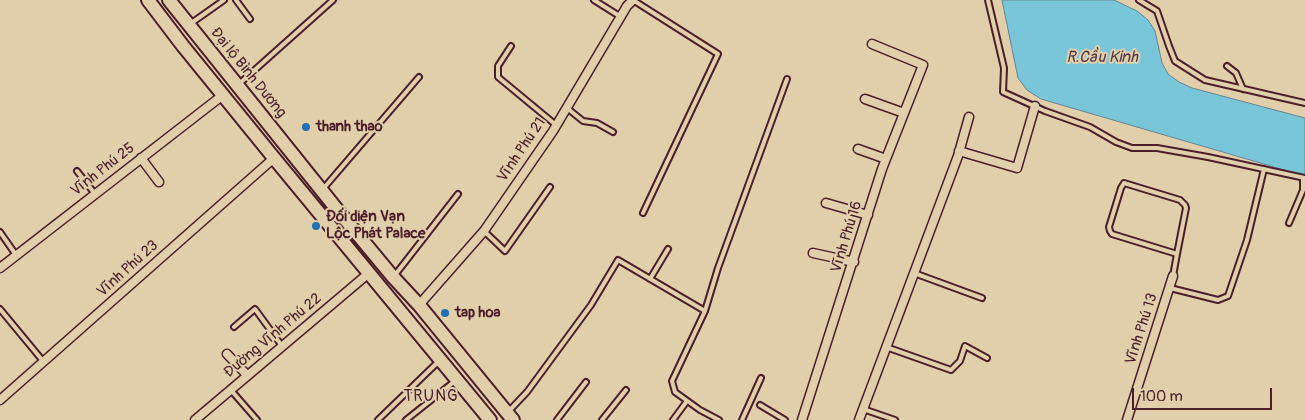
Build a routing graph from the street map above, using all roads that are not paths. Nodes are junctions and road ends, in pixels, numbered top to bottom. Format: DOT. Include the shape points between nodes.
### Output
graph roads {
  1 [pos="148,0"];
  2 [pos="169,0"];
  3 [pos="224,0"];
  4 [pos="236,0"];
  5 [pos="332,0"];
  6 [pos="594,0"];
  7 [pos="633,0"];
  8 [pos="988,0"];
  9 [pos="1139,0"];
  10 [pos="621,16"];
  11 [pos="250,20"];
  12 [pos="188,25"];
  13 [pos="872,44"];
  14 [pos="511,46"];
  15 [pos="1227,66"];
  16 [pos="419,77"];
  17 [pos="787,79"];
  18 [pos="238,86"];
  19 [pos="1243,89"];
  20 [pos="223,95"];
  21 [pos="865,100"];
  22 [pos="1305,103"];
  23 [pos="1035,106"];
  24 [pos="567,108"];
  25 [pos="904,113"];
  26 [pos="969,116"];
  27 [pos="556,125"];
  28 [pos="613,132"];
  29 [pos="858,149"];
  30 [pos="959,151"];
  31 [pos="141,158"];
  32 [pos="274,158"];
  33 [pos="886,159"];
  34 [pos="1264,169"];
  35 [pos="77,171"];
  36 [pos="1304,178"];
  37 [pos="159,182"];
  38 [pos="550,187"];
  39 [pos="321,190"];
  40 [pos="95,194"];
  41 [pos="458,194"];
  42 [pos="826,202"];
  43 [pos="643,213"];
  44 [pos="868,215"];
  45 [pos="1288,223"];
  46 [pos="484,231"];
  47 [pos="0,232"];
  48 [pos="668,249"];
  49 [pos="812,253"];
  50 [pos="621,254"];
  51 [pos="1178,254"];
  52 [pos="16,256"];
  53 [pos="618,260"];
  54 [pos="854,262"];
  55 [pos="0,268"];
  56 [pos="370,273"];
  57 [pos="914,273"];
  58 [pos="1174,276"];
  59 [pos="393,277"];
  60 [pos="650,279"];
  61 [pos="1170,288"];
  62 [pos="982,298"];
  63 [pos="420,306"];
  64 [pos="0,309"];
  65 [pos="705,311"];
  66 [pos="407,318"];
  67 [pos="234,327"];
  68 [pos="282,346"];
  69 [pos="886,347"];
  70 [pos="227,354"];
  71 [pos="987,358"];
  72 [pos="440,361"];
  73 [pos="44,362"];
  74 [pos="247,375"];
  75 [pos="762,378"];
  76 [pos="456,379"];
  77 [pos="586,382"];
  78 [pos="230,389"];
  79 [pos="626,390"];
  80 [pos="0,400"];
  81 [pos="687,401"];
  82 [pos="760,405"];
  83 [pos="863,409"];
  84 [pos="510,416"];
  85 [pos="195,420"];
  86 [pos="257,420"];
  87 [pos="378,420"];
  88 [pos="406,420"];
  89 [pos="490,420"];
  90 [pos="556,420"];
  91 [pos="602,420"];
  92 [pos="673,420"];
  93 [pos="719,420"];
  94 [pos="742,420"];
  95 [pos="785,420"];
  96 [pos="802,420"];
  97 [pos="859,420"];
  98 [pos="895,420"];
  99 [pos="1127,420"];
  1 -- 20 [label="highway"];
  2 -- 12 [label="highway, Đại lộ Bình Dương"];
  3 -- 12 [label="lane"];
  4 -- 11 [label="lane"];
  5 -- 18 [label="lane"];
  6 -- 10 [label="lane"];
  7 -- 10 [label="street, Vĩnh Phú 21"];
  7 -- 43 [label="lane" via="718,54"];
  8 -- 23 [label="lane" via="1004,68 1003,92"];
  9 -- 19 [label="lane" via="1157,10 1176,61 1205,80"];
  10 -- 24 [label="street, Vĩnh Phú 21"];
  12 -- 18 [label="highway, Đại lộ Bình Dương"];
  13 -- 25 [label="street, Vĩnh Phú 16" via="923,65"];
  14 -- 27 [label="lane" via="498,66 498,77"];
  15 -- 19 [label="lane" via="1236,74"];
  16 -- 39 [label="lane"];
  17 -- 65 [label="lane"];
  18 -- 39 [label="highway, Đại lộ Bình Dương"];
  19 -- 22 [label="lane"];
  20 -- 31 [label="street, Vĩnh Phú 25"];
  20 -- 32 [label="highway"];
  21 -- 25 [label="street"];
  23 -- 30 [label="street" via="1017,168"];
  23 -- 34 [label="lane" via="1090,127 1132,148 1157,148"];
  24 -- 27 [label="street, Vĩnh Phú 21"];
  24 -- 28 [label="lane" via="583,121"];
  25 -- 33 [label="street, Vĩnh Phú 16"];
  26 -- 30 [label="street"];
  27 -- 46 [label="street, Vĩnh Phú 21"];
  29 -- 33 [label="street"];
  30 -- 57 [label="street"];
  31 -- 37 [label="street"];
  31 -- 40 [label="street, Vĩnh Phú 25"];
  32 -- 56 [label="highway"];
  32 -- 73 [label="street, Vĩnh Phú 23"];
  33 -- 44 [label="street, Vĩnh Phú 16"];
  34 -- 36 [label="lane"];
  34 -- 61 [label="lane" via="1247,240 1228,296 1218,300"];
  35 -- 40 [label="lane"];
  36 -- 45 [label="lane" via="1303,190"];
  38 -- 46 [label="lane" via="505,251"];
  39 -- 59 [label="highway, Đại lộ Bình Dương"];
  40 -- 52 [label="street, Vĩnh Phú 25"];
  41 -- 59 [label="lane"];
  42 -- 44 [label="street"];
  44 -- 54 [label="street, Vĩnh Phú 16"];
  46 -- 63 [label="street, Vĩnh Phú 21"];
  47 -- 52 [label="lane"];
  48 -- 60 [label="lane"];
  49 -- 54 [label="street"];
  50 -- 53 [label="lane"];
  51 -- 51 [label="lane" via="1112,234 1109,227 1124,183 1183,202 1186,208"];
  51 -- 58 [label="lane"];
  52 -- 55 [label="street, Vĩnh Phú 25"];
  53 -- 60 [label="lane"];
  53 -- 84 [label="lane" via="591,305"];
  54 -- 96 [label="street, Vĩnh Phú 16"];
  56 -- 66 [label="highway"];
  56 -- 68 [label="street, Đường Vĩnh Phú 22"];
  57 -- 62 [label="lane"];
  57 -- 69 [label="street"];
  58 -- 61 [label="street, Vĩnh Phú 13"];
  59 -- 63 [label="highway, Đại lộ Bình Dương"];
  60 -- 65 [label="lane"];
  61 -- 99 [label="street, Vĩnh Phú 13"];
  63 -- 66 [label="highway"];
  63 -- 84 [label="highway, Đại lộ Bình Dương"];
  64 -- 73 [label="lane"];
  65 -- 81 [label="lane" via="672,381 675,392"];
  66 -- 72 [label="highway"];
  67 -- 68 [label="lane" via="255,309"];
  68 -- 74 [label="street, Đường Vĩnh Phú 22"];
  69 -- 71 [label="lane" via="951,370 960,362 965,346"];
  69 -- 83 [label="street"];
  70 -- 74 [label="street"];
  72 -- 76 [label="highway"];
  72 -- 87 [label="lane"];
  73 -- 80 [label="street, Vĩnh Phú 23"];
  74 -- 78 [label="street, Đường Vĩnh Phú 22"];
  75 -- 94 [label="lane"];
  76 -- 88 [label="lane"];
  76 -- 89 [label="highway"];
  77 -- 90 [label="lane"];
  78 -- 85 [label="street, Đường Vĩnh Phú 22"];
  78 -- 86 [label="lane"];
  79 -- 91 [label="lane"];
  81 -- 92 [label="lane"];
  81 -- 93 [label="lane"];
  82 -- 95 [label="lane"];
  83 -- 97 [label="street"];
  83 -- 98 [label="lane"];
}
